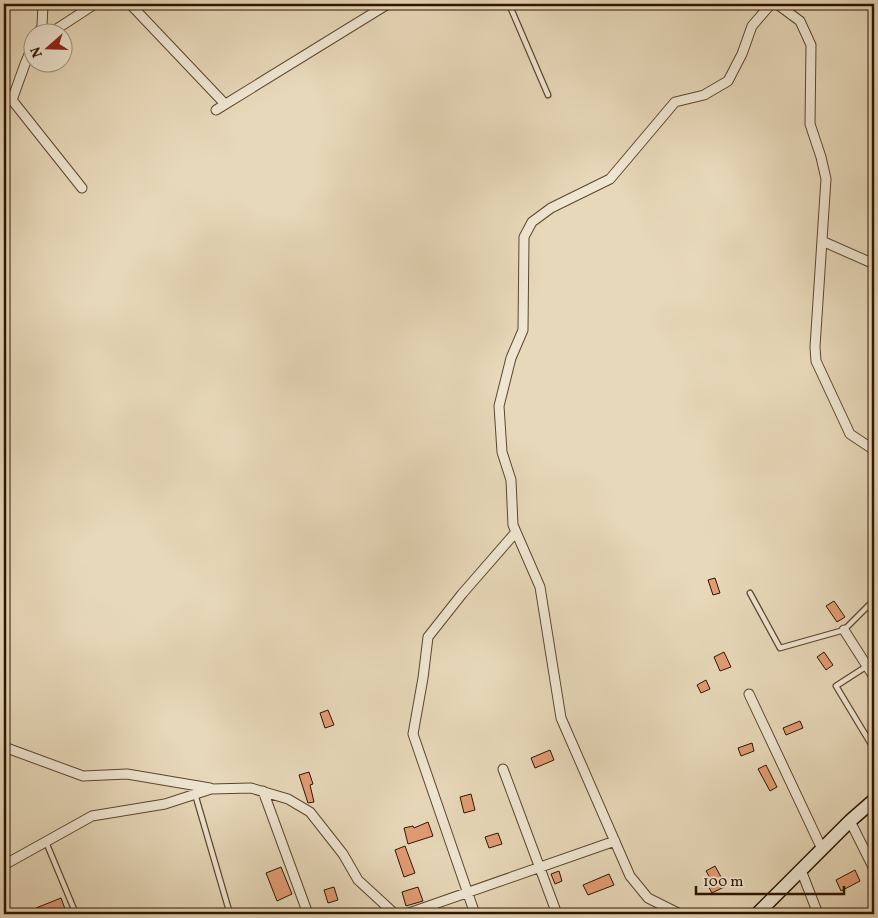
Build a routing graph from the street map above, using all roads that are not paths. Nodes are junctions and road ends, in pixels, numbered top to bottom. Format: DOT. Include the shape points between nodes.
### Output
graph roads {
  1 [pos="43,4"];
  2 [pos="95,4"];
  3 [pos="130,4"];
  4 [pos="388,4"];
  5 [pos="509,4"];
  6 [pos="771,4"];
  7 [pos="777,4"];
  8 [pos="42,22"];
  9 [pos="67,22"];
  10 [pos="22,72"];
  11 [pos="548,95"];
  12 [pos="225,104"];
  13 [pos="216,110"];
  14 [pos="82,188"];
  15 [pos="822,241"];
  16 [pos="874,264"];
  17 [pos="874,450"];
  18 [pos="516,532"];
  19 [pos="750,593"];
  20 [pos="874,600"];
  21 [pos="844,630"];
  22 [pos="867,666"];
  23 [pos="874,677"];
  24 [pos="749,694"];
  25 [pos="4,747"];
  26 [pos="874,749"];
  27 [pos="503,769"];
  28 [pos="211,789"];
  29 [pos="263,791"];
  30 [pos="195,794"];
  31 [pos="874,800"];
  32 [pos="850,821"];
  33 [pos="46,842"];
  34 [pos="615,842"];
  35 [pos="822,849"];
  36 [pos="4,865"];
  37 [pos="540,868"];
  38 [pos="801,870"];
  39 [pos="874,870"];
  40 [pos="468,893"];
  41 [pos="76,914"];
  42 [pos="230,914"];
  43 [pos="308,914"];
  44 [pos="395,914"];
  45 [pos="406,914"];
  46 [pos="475,914"];
  47 [pos="557,914"];
  48 [pos="680,914"];
  49 [pos="757,914"];
  50 [pos="818,914"];
  1 -- 8 [label="street"];
  2 -- 9 [label="street"];
  3 -- 12 [label="street"];
  4 -- 12 [label="street"];
  5 -- 11 [label="lane"];
  6 -- 18 [label="street" via="752,26 728,81 704,95 675,102 610,179 551,208 532,222 524,238 523,330 511,358 499,406 502,452 511,480"];
  7 -- 15 [label="street" via="800,20 811,45 810,124 826,179"];
  10 -- 14 [label="street" via="12,100"];
  12 -- 13 [label="street"];
  15 -- 16 [label="street"];
  15 -- 17 [label="street" via="816,361 850,434"];
  18 -- 34 [label="street" via="540,587 561,718"];
  18 -- 40 [label="street" via="428,638 413,734"];
  19 -- 21 [label="lane" via="780,648"];
  20 -- 21 [label="lane"];
  21 -- 22 [label="street"];
  22 -- 23 [label="street"];
  22 -- 26 [label="lane" via="836,686"];
  24 -- 35 [label="street"];
  25 -- 28 [label="street" via="83,776 127,774"];
  27 -- 37 [label="street"];
  28 -- 29 [label="street" via="251,788"];
  28 -- 30 [label="street"];
  29 -- 43 [label="street"];
  29 -- 44 [label="street" via="288,799 310,812 343,854 358,880"];
  30 -- 33 [label="street" via="165,804 92,816"];
  30 -- 42 [label="lane"];
  31 -- 32 [label="street"];
  32 -- 35 [label="street"];
  32 -- 39 [label="street"];
  33 -- 36 [label="street"];
  33 -- 41 [label="lane"];
  34 -- 37 [label="street"];
  34 -- 48 [label="street" via="630,876 648,898"];
  35 -- 38 [label="street"];
  37 -- 40 [label="street"];
  37 -- 47 [label="street"];
  38 -- 49 [label="street"];
  38 -- 50 [label="street"];
  40 -- 45 [label="street"];
  40 -- 46 [label="street"];
}
